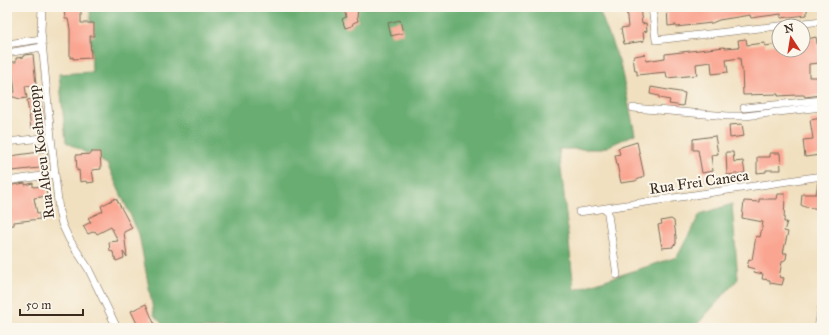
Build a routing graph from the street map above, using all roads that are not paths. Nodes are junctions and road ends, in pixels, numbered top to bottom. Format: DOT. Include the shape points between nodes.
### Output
graph roads {
  1 [pos="42,7"];
  2 [pos="652,7"];
  3 [pos="822,21"];
  4 [pos="42,39"];
  5 [pos="7,44"];
  6 [pos="42,47"];
  7 [pos="7,53"];
  8 [pos="822,100"];
  9 [pos="822,107"];
  10 [pos="633,108"];
  11 [pos="744,108"];
  12 [pos="51,137"];
  13 [pos="7,142"];
  14 [pos="55,174"];
  15 [pos="822,176"];
  16 [pos="7,181"];
  17 [pos="606,208"];
  18 [pos="579,212"];
  19 [pos="617,275"];
  20 [pos="822,306"];
  21 [pos="117,328"];
  22 [pos="818,328"];
  1 -- 4 [label="street, Rua Alceu Koehntopp"];
  2 -- 3 [label="street" via="656,40"];
  4 -- 5 [label="street"];
  4 -- 6 [label="street, Rua Alceu Koehntopp"];
  6 -- 7 [label="street"];
  6 -- 12 [label="street, Rua Alceu Koehntopp"];
  8 -- 11 [label="street"];
  9 -- 10 [label="street" via="745,116"];
  12 -- 13 [label="street"];
  12 -- 14 [label="street, Rua Alceu Koehntopp"];
  14 -- 16 [label="street"];
  14 -- 21 [label="street, Rua Alceu Koehntopp" via="62,224 91,274"];
  15 -- 17 [label="street, Rua Frei Caneca"];
  17 -- 18 [label="street, Rua Frei Caneca"];
  17 -- 19 [label="street"];
  20 -- 22 [label="street"];
}
